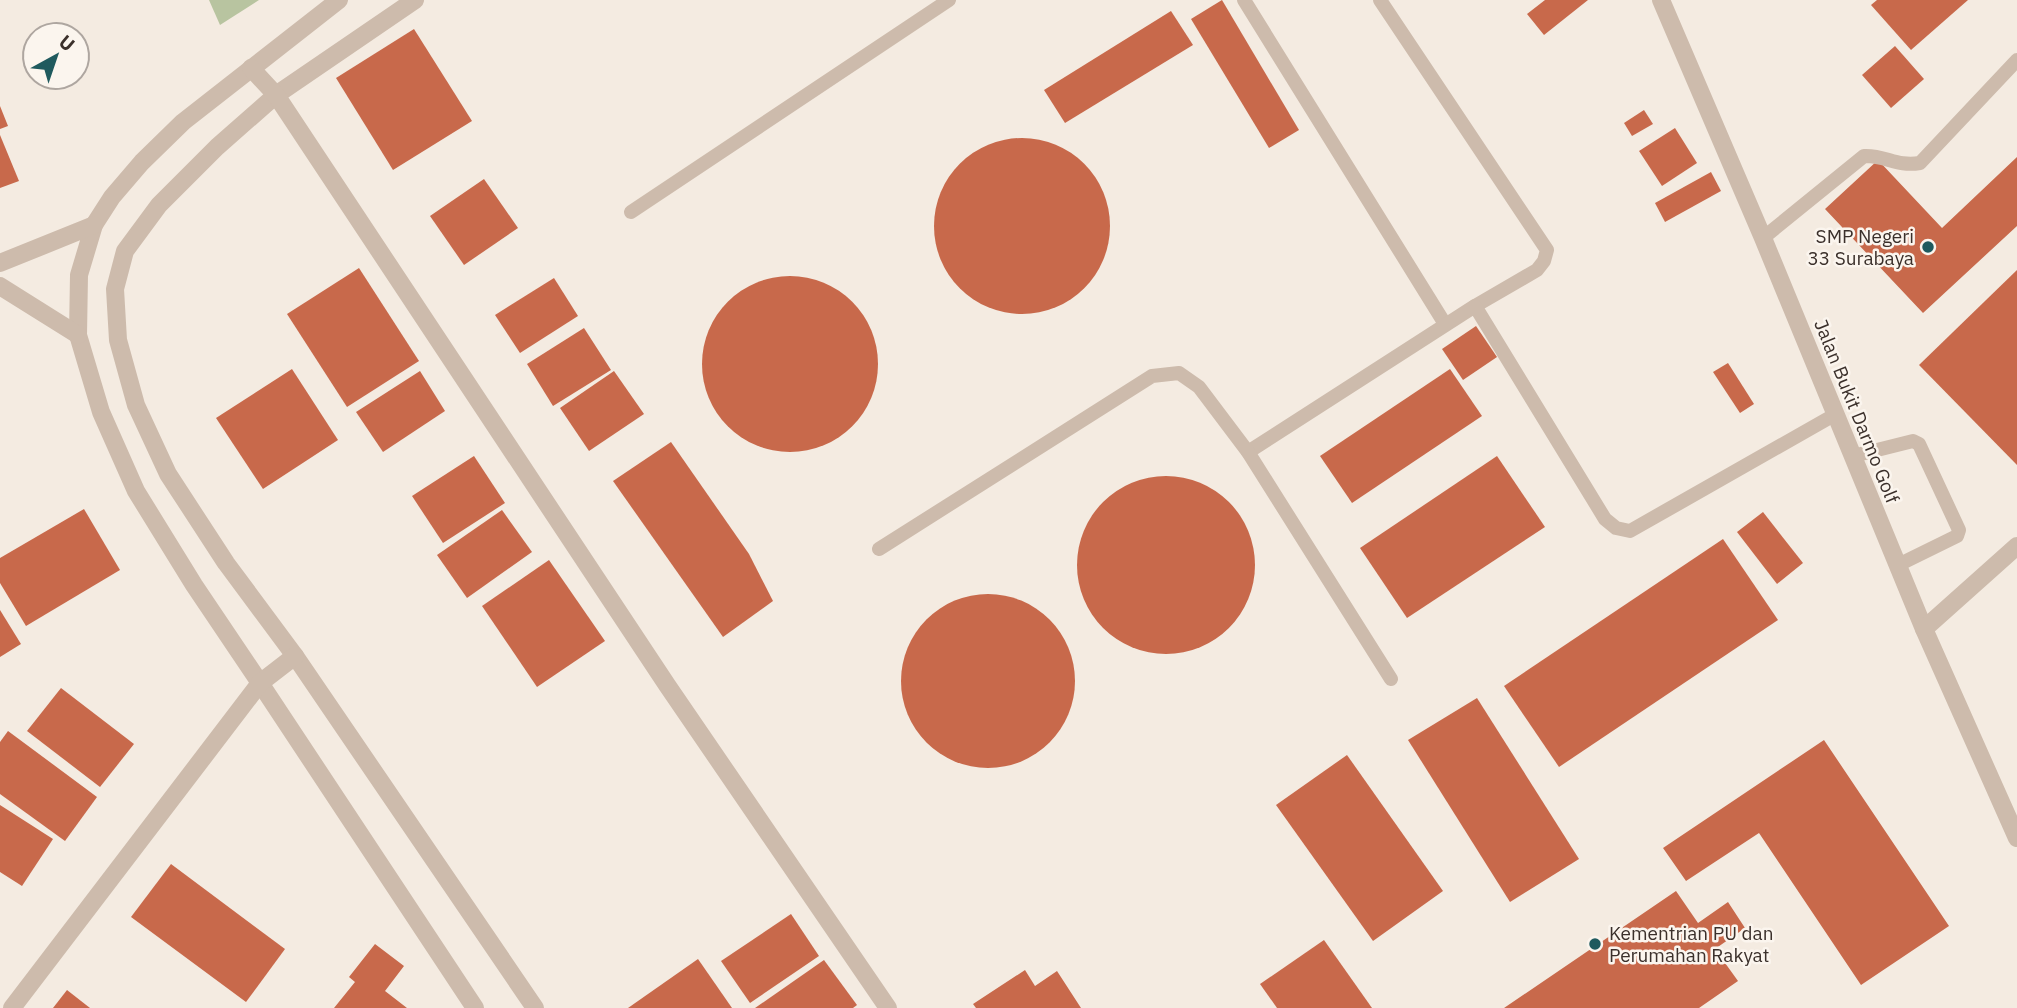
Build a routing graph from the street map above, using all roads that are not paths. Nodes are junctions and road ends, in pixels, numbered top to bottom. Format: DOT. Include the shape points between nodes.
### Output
graph roads {
  1 [pos="339,0"];
  2 [pos="415,0"];
  3 [pos="949,0"];
  4 [pos="1244,0"];
  5 [pos="1380,0"];
  6 [pos="1661,0"];
  7 [pos="2017,60"];
  8 [pos="251,68"];
  9 [pos="275,95"];
  10 [pos="631,212"];
  11 [pos="94,225"];
  12 [pos="1763,237"];
  13 [pos="0,263"];
  14 [pos="0,286"];
  15 [pos="1475,306"];
  16 [pos="1445,324"];
  17 [pos="78,335"];
  18 [pos="1836,414"];
  19 [pos="1248,452"];
  20 [pos="1853,456"];
  21 [pos="2017,546"];
  22 [pos="879,549"];
  23 [pos="1898,565"];
  24 [pos="1924,629"];
  25 [pos="295,656"];
  26 [pos="1391,679"];
  27 [pos="260,682"];
  28 [pos="2017,838"];
  29 [pos="472,1006"];
  30 [pos="12,1008"];
  31 [pos="535,1008"];
  32 [pos="888,1008"];
  1 -- 8 [label="street"];
  2 -- 9 [label="street"];
  3 -- 10 [label="lane"];
  4 -- 16 [label="lane"];
  5 -- 15 [label="lane" via="1547,250 1536,270"];
  6 -- 12 [label="street, Jalan Bukit Darmo Golf"];
  7 -- 12 [label="lane" via="1920,163 1906,165 1864,156"];
  8 -- 9 [label="street"];
  8 -- 11 [label="street" via="183,122 142,162"];
  9 -- 25 [label="street" via="159,205 125,251 115,289 118,340 135,405 167,474"];
  9 -- 32 [label="street"];
  11 -- 13 [label="street"];
  11 -- 17 [label="street" via="79,275"];
  12 -- 18 [label="street, Jalan Bukit Darmo Golf"];
  14 -- 17 [label="street"];
  15 -- 16 [label="lane"];
  15 -- 18 [label="lane" via="1605,519 1616,528 1630,531"];
  16 -- 19 [label="lane"];
  17 -- 27 [label="street" via="101,412 136,491"];
  18 -- 20 [label="street, Jalan Bukit Darmo Golf"];
  19 -- 22 [label="lane" via="1199,387 1179,373 1152,376"];
  19 -- 26 [label="lane"];
  20 -- 23 [label="street, Jalan Bukit Darmo Golf"];
  20 -- 23 [label="lane" via="1913,441 1919,444 1959,530 1957,536"];
  21 -- 24 [label="street"];
  23 -- 24 [label="street, Jalan Bukit Darmo Golf"];
  24 -- 28 [label="street, Jalan Bukit Darmo Golf"];
  25 -- 27 [label="street"];
  25 -- 31 [label="street"];
  27 -- 29 [label="street"];
  27 -- 30 [label="street"];
}
